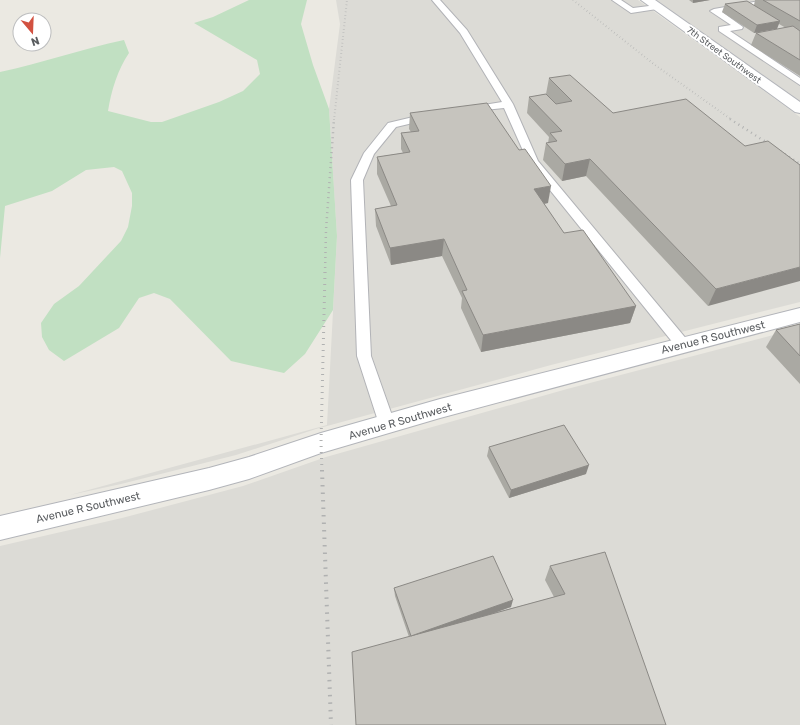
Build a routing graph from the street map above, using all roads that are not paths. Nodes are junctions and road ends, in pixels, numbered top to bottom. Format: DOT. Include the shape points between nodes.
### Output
graph roads {
  1 [pos="436,0"];
  2 [pos="616,0"];
  3 [pos="779,0"];
  4 [pos="652,3"];
  5 [pos="800,82"];
  6 [pos="508,104"];
  7 [pos="800,109"];
  8 [pos="455,112"];
  9 [pos="440,114"];
  10 [pos="800,315"];
  11 [pos="683,345"];
  12 [pos="387,424"];
  13 [pos="0,528"];
  1 -- 6 [label="lane" via="464,32"];
  2 -- 4 [label="lane" via="631,11"];
  3 -- 5 [label="lane" via="714,11 739,27 722,29"];
  4 -- 7 [label="street, 7th Street Southwest"];
  6 -- 8 [label="lane"];
  6 -- 11 [label="lane" via="533,162"];
  9 -- 12 [label="lane" via="392,125 369,153 357,180 364,356"];
  10 -- 11 [label="street, Avenue R Southwest"];
  11 -- 12 [label="street, Avenue R Southwest"];
  12 -- 13 [label="street, Avenue R Southwest" via="240,470 121,501"];
}
